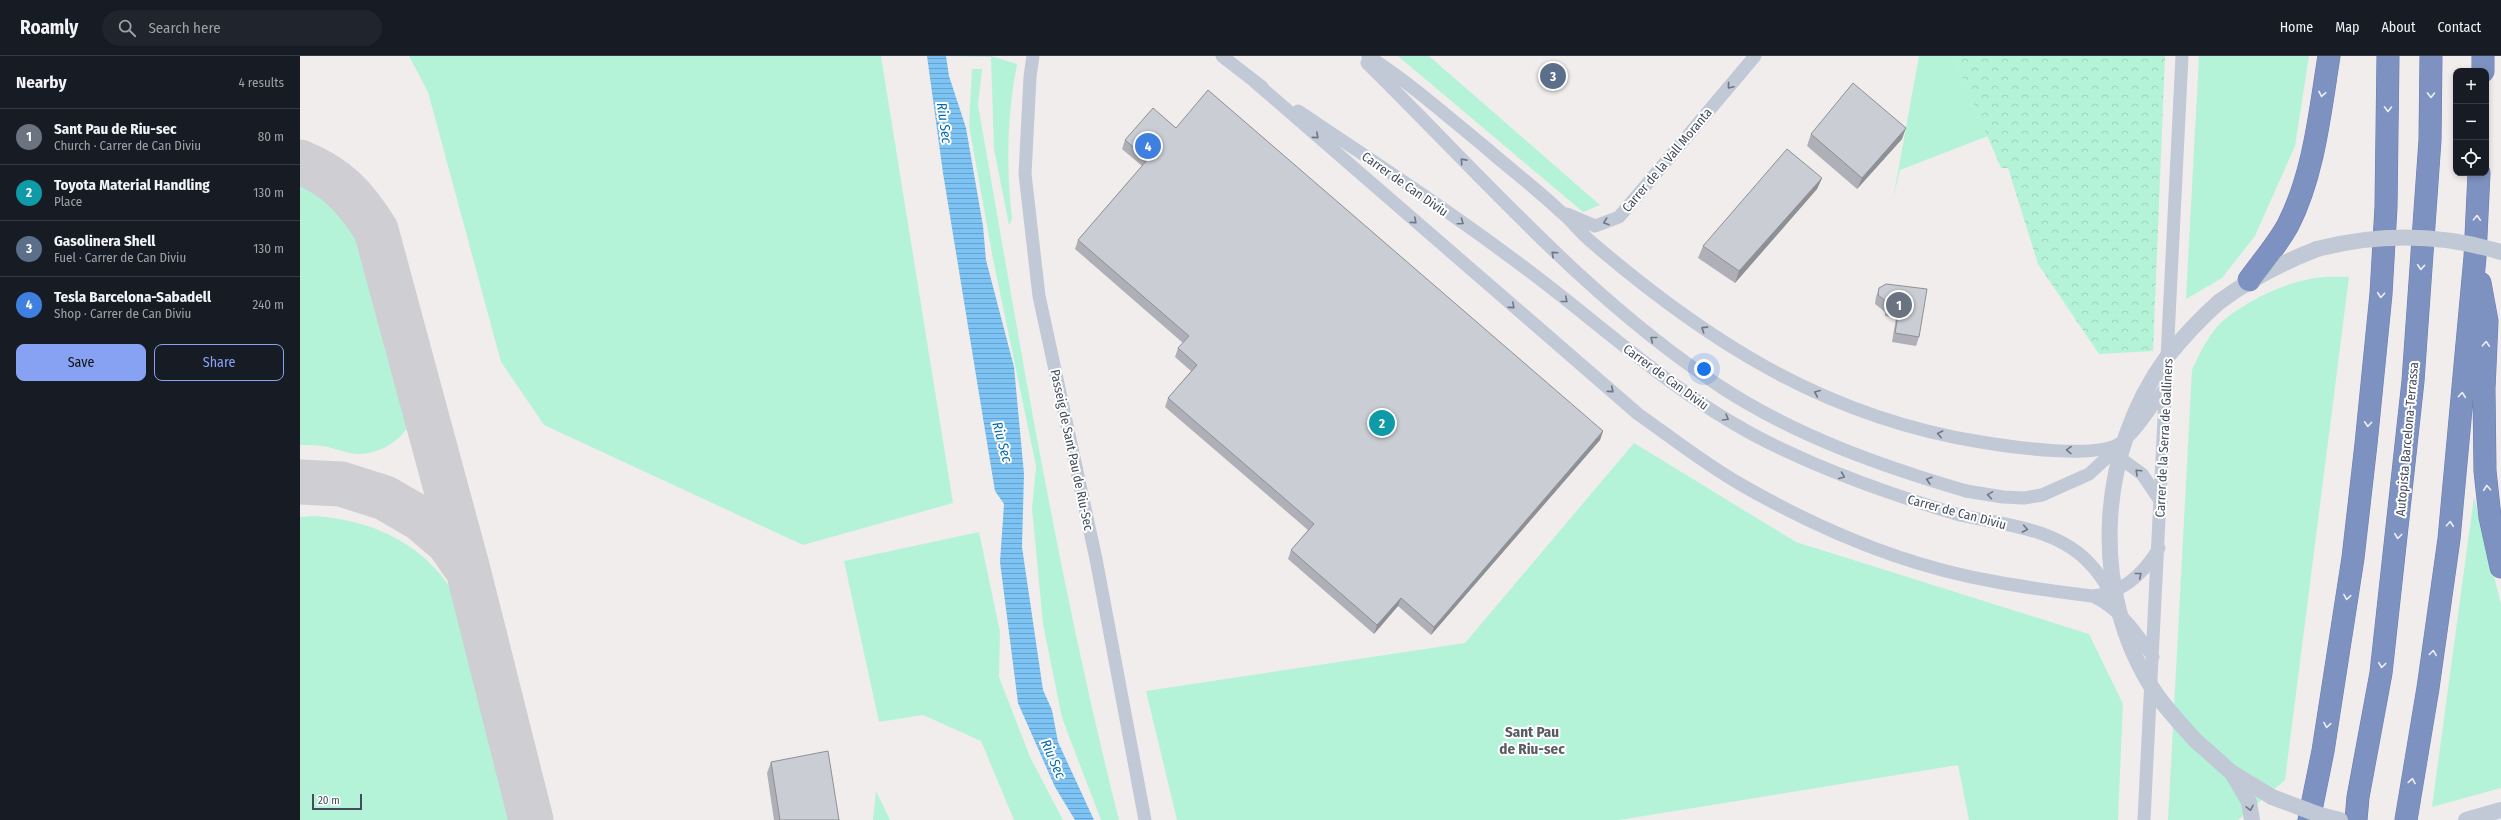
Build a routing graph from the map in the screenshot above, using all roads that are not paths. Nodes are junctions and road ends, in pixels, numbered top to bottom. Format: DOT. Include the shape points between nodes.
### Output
graph roads {
  1 [pos="1033,56"];
  2 [pos="1041,56"];
  3 [pos="1222,56"];
  4 [pos="1360,56"];
  5 [pos="1368,56"];
  6 [pos="1755,56"];
  7 [pos="2182,56"];
  8 [pos="2329,56"];
  9 [pos="2388,56"];
  10 [pos="2431,56"];
  11 [pos="2483,56"];
  12 [pos="2482,68"];
  13 [pos="1030,77"];
  14 [pos="1255,82"];
  15 [pos="2479,176"];
  16 [pos="1562,212"];
  17 [pos="2501,252"];
  18 [pos="2475,257"];
  19 [pos="2249,280"];
  20 [pos="2167,386"];
  21 [pos="2124,442"];
  22 [pos="2108,450"];
  23 [pos="2161,502"];
  24 [pos="2159,548"];
  25 [pos="2501,567"];
  26 [pos="2092,596"];
  27 [pos="2118,605"];
  28 [pos="2153,657"];
  29 [pos="2231,772"];
  30 [pos="2501,810"];
  31 [pos="1145,820"];
  32 [pos="2144,820"];
  33 [pos="2252,820"];
  34 [pos="2309,820"];
  35 [pos="2340,820"];
  36 [pos="2356,820"];
  37 [pos="2406,820"];
  38 [pos="2466,820"];
  1 -- 13 [label="street, Passeig de Sant Pau de Riu-Sec"];
  2 -- 13 [label="street, Passeig de Sant Pau de Riu-Sec"];
  3 -- 14 [label="street, Carrer de Can Diviu"];
  21 -- 4 [label="street, Carrer de Can Diviu, one-way, bridge" via="2089,474 2042,495 2024,498 2003,497 1966,491 1844,450 1783,422 1723,388 1663,347 1612,306 1546,246"];
  5 -- 16 [label="street" via="1452,120"];
  6 -- 16 [label="street, Carrer de la Vall Moranta, one-way" via="1619,217 1595,226"];
  7 -- 20 [label="street, Carrer de la Serra de Galliners"];
  8 -- 19 [label="highway, one-way" via="2304,186 2285,229"];
  9 -- 34 [label="highway, one-way" via="2385,231 2366,444 2353,558 2323,751"];
  10 -- 36 [label="highway, Autopista Barcelona-Terrassa, one-way" via="2430,140 2409,419 2381,673 2358,796"];
  11 -- 12 [label="highway"];
  13 -- 31 [label="street, Passeig de Sant Pau de Riu-Sec" via="1025,174 1039,296 1096,559"];
  14 -- 26 [label="street, Carrer de Can Diviu, one-way" via="1633,409 1690,452 1740,484 1836,531 1900,556 1996,582"];
  14 -- 27 [label="street, Carrer de Can Diviu, one-way, bridge" via="1385,169 1521,265 1663,377 1706,407 1752,434 1843,476 1890,494 2060,540 2091,563"];
  18 -- 15 [label="highway, one-way"];
  22 -- 16 [label="street, one-way" via="2040,449 1966,440 1896,423 1811,391 1769,371 1680,314 1586,238"];
  17 -- 19 [label="street, bridge" via="2470,242 2420,236 2376,237 2317,249 2282,262"];
  25 -- 18 [label="highway, one-way" via="2490,517 2485,470 2484,389 2487,321"];
  37 -- 18 [label="highway, one-way" via="2449,540"];
  19 -- 21 [label="street, bridge" via="2219,302 2191,328 2167,358 2146,393"];
  20 -- 22 [label="street" via="2123,442"];
  20 -- 23 [label="street, Carrer de la Serra de Galliners"];
  21 -- 27 [label="street, bridge" via="2114,478 2109,533 2113,582"];
  23 -- 22 [label="street, one-way" via="2142,474"];
  23 -- 24 [label="street, Carrer de la Serra de Galliners"];
  26 -- 24 [label="street, Carrer de Can Diviu, one-way" via="2108,595 2127,585 2147,568"];
  24 -- 28 [label="street, Carrer de la Serra de Galliners"];
  26 -- 28 [label="street, Carrer de Can Diviu" via="2108,604 2126,619"];
  27 -- 29 [label="street, bridge" via="2128,638 2154,690 2168,711 2195,740"];
  28 -- 32 [label="street, Carrer de la Serra de Galliners"];
  29 -- 33 [label="street, one-way" via="2249,802"];
  29 -- 35 [label="street, bridge" via="2272,797"];
  30 -- 38 [label="street"];
}
